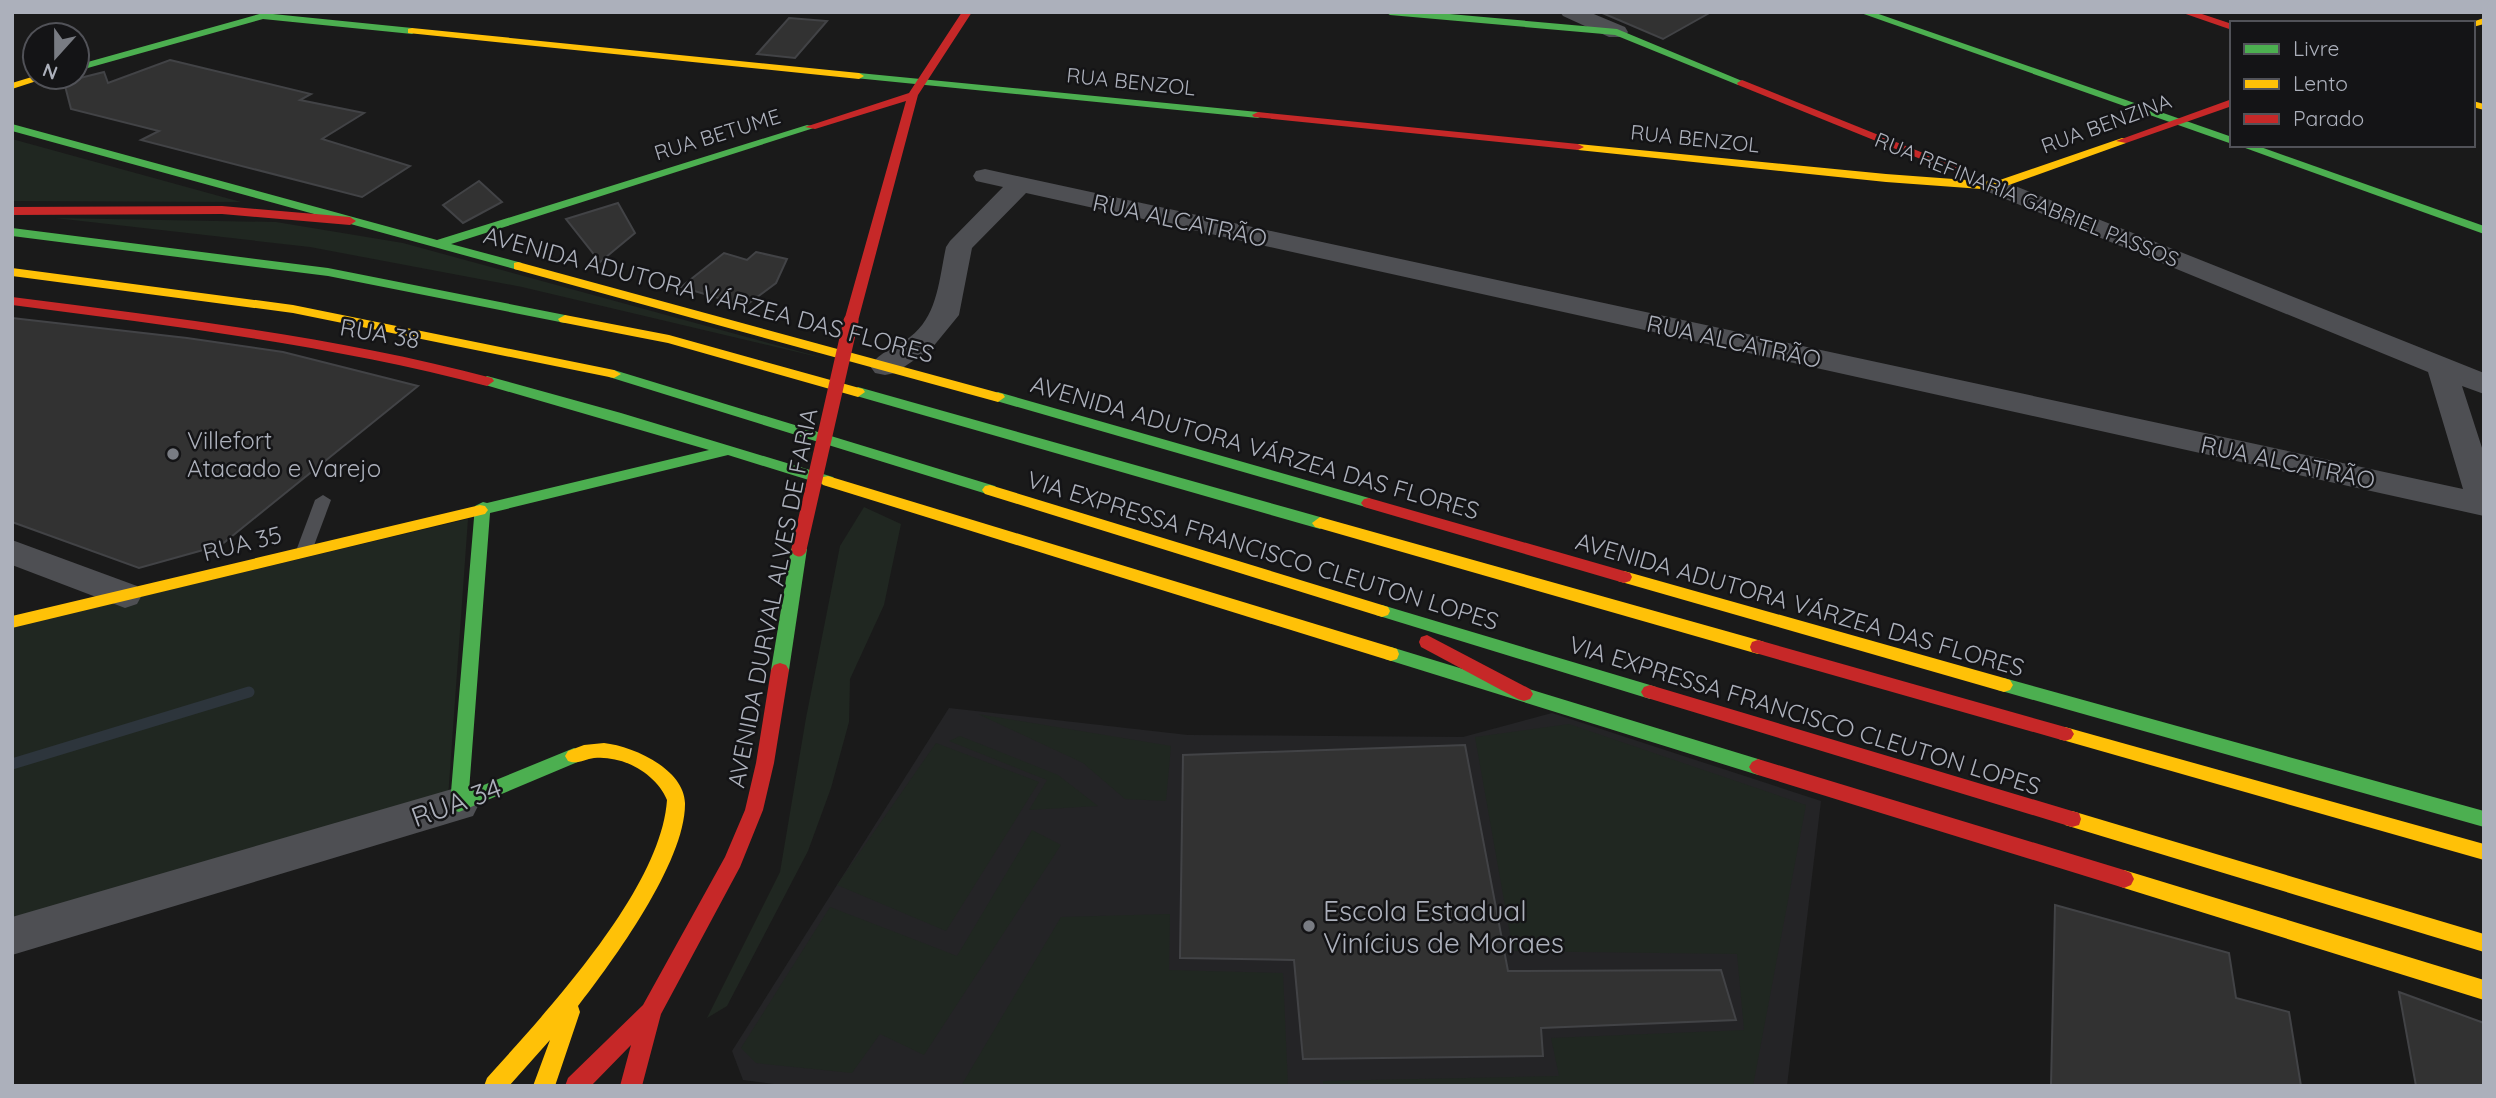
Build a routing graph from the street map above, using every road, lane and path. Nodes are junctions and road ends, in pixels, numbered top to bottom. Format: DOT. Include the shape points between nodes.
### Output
graph roads {
  1 [pos="967,12"];
  2 [pos="1390,12"];
  3 [pos="1570,12"];
  4 [pos="1863,12"];
  5 [pos="2185,12"];
  6 [pos="270,14"];
  7 [pos="2230,26"];
  8 [pos="1617,32"];
  9 [pos="91,64"];
  10 [pos="917,88"];
  11 [pos="2230,103"];
  12 [pos="2173,121"];
  13 [pos="12,127"];
  14 [pos="2230,140"];
  15 [pos="2249,147"];
  16 [pos="985,176"];
  17 [pos="1020,185"];
  18 [pos="1995,186"];
  19 [pos="12,211"];
  20 [pos="350,221"];
  21 [pos="2484,230"];
  22 [pos="12,232"];
  23 [pos="440,243"];
  24 [pos="12,272"];
  25 [pos="12,301"];
  26 [pos="884,366"];
  27 [pos="2441,367"];
  28 [pos="2484,384"];
  29 [pos="616,415"];
  30 [pos="625,432"];
  31 [pos="731,450"];
  32 [pos="589,466"];
  33 [pos="323,500"];
  34 [pos="2484,505"];
  35 [pos="483,507"];
  36 [pos="304,551"];
  37 [pos="12,552"];
  38 [pos="125,595"];
  39 [pos="1358,604"];
  40 [pos="12,622"];
  41 [pos="1524,694"];
  42 [pos="459,804"];
  43 [pos="2484,819"];
  44 [pos="2484,852"];
  45 [pos="12,936"];
  46 [pos="2484,943"];
  47 [pos="579,988"];
  48 [pos="2484,990"];
  49 [pos="651,1011"];
  50 [pos="495,1086"];
  51 [pos="544,1086"];
  52 [pos="576,1086"];
  53 [pos="631,1086"];
  1 -- 10 [label="main road"];
  2 -- 8 [label="main road"];
  3 -- 8 [label="street, RUA REFINARIA GABRIEL PASSOS"];
  4 -- 12 [label="main road"];
  5 -- 7 [label="main road"];
  6 -- 9 [label="main road"];
  6 -- 10 [label="main road, RUA BENZOL"];
  8 -- 18 [label="main road, RUA REFINARIA GABRIEL PASSOS"];
  10 -- 18 [label="main road, RUA BENZOL"];
  10 -- 23 [label="main road, RUA BETUME"];
  10 -- 49 [label="main road, AVENIDA DURVAL ALVES DE FARIA, bridge" via="851,321 799,549 754,810 733,861"];
  11 -- 12 [label="main road, RUA BENZINA"];
  12 -- 14 [label="main road"];
  12 -- 18 [label="main road, RUA BENZINA"];
  13 -- 20 [label="main road, AVENIDA ADUTORA VÁRZEA DAS FLORES"];
  15 -- 21 [label="main road"];
  16 -- 17 [label="street, RUA ALCATRÃO"];
  17 -- 26 [label="street" via="959,247 945,315 922,342"];
  17 -- 34 [label="street, RUA ALCATRÃO"];
  18 -- 27 [label="street, RUA REFINARIA GABRIEL PASSOS"];
  19 -- 20 [label="main road" via="222,210"];
  20 -- 23 [label="main road, AVENIDA ADUTORA VÁRZEA DAS FLORES"];
  22 -- 44 [label="main road, VIA EXPRESSA FRANCISCO CLEUTON LOPES" via="328,272 669,339"];
  23 -- 26 [label="main road, AVENIDA ADUTORA VÁRZEA DAS FLORES"];
  24 -- 39 [label="main road, VIA EXPRESSA FRANCISCO CLEUTON LOPES" via="293,309 633,378"];
  25 -- 29 [label="main road, RUA 38" via="415,361"];
  26 -- 43 [label="main road, AVENIDA ADUTORA VÁRZEA DAS FLORES"];
  27 -- 28 [label="street, RUA REFINARIA GABRIEL PASSOS"];
  27 -- 34 [label="street"];
  29 -- 30 [label="main road"];
  29 -- 31 [label="main road, RUA 38"];
  31 -- 35 [label="main road, RUA 35"];
  31 -- 41 [label="main road"];
  32 -- 35 [label="main road, RUA 35"];
  33 -- 36 [label="lane"];
  35 -- 36 [label="main road, RUA 35"];
  35 -- 42 [label="main road"];
  36 -- 38 [label="main road, RUA 35"];
  37 -- 38 [label="street"];
  38 -- 40 [label="main road, RUA 35"];
  39 -- 41 [label="main road"];
  39 -- 46 [label="main road, VIA EXPRESSA FRANCISCO CLEUTON LOPES"];
  41 -- 48 [label="main road"];
  42 -- 45 [label="street, RUA 34"];
  42 -- 47 [label="main road, RUA 34" via="584,752 612,750 637,758 662,776 676,799 673,830 649,882"];
  47 -- 50 [label="main road, RUA 34"];
  47 -- 51 [label="main road, RUA 34"];
  49 -- 52 [label="main road, AVENIDA DURVAL ALVES DE FARIA"];
  49 -- 53 [label="main road, AVENIDA DURVAL ALVES DE FARIA"];
}
